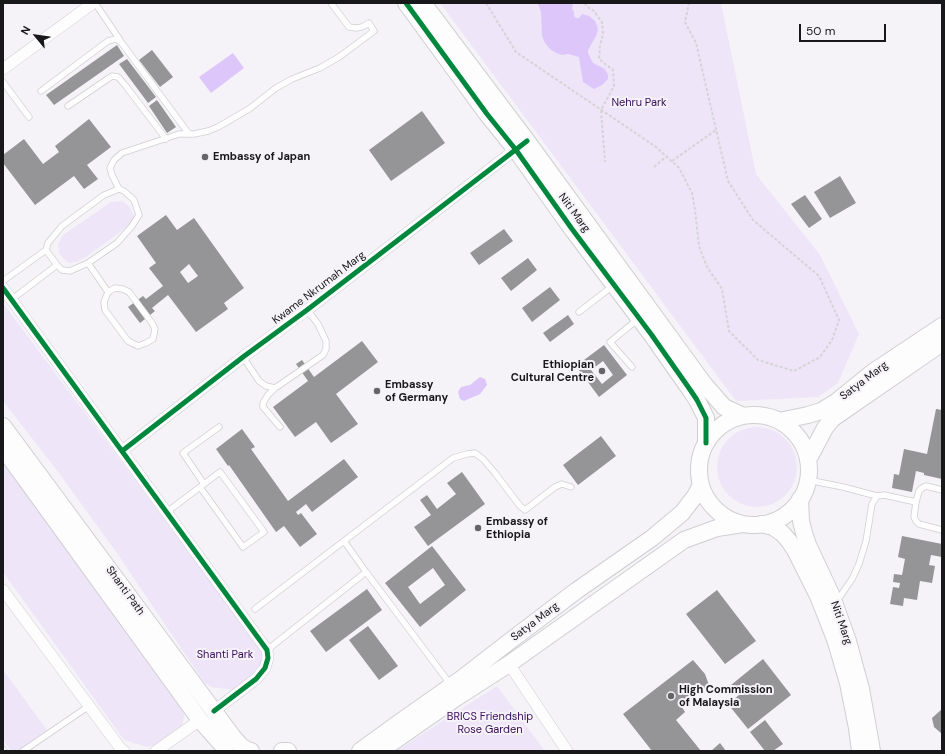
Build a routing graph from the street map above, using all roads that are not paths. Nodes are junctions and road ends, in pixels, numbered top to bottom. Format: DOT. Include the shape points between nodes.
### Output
graph roads {
  1 [pos="94,3"];
  2 [pos="331,3"];
  3 [pos="406,3"];
  4 [pos="423,3"];
  5 [pos="121,42"];
  6 [pos="3,69"];
  7 [pos="3,82"];
  8 [pos="41,91"];
  9 [pos="68,106"];
  10 [pos="28,116"];
  11 [pos="189,134"];
  12 [pos="166,139"];
  13 [pos="522,145"];
  14 [pos="119,189"];
  15 [pos="46,250"];
  16 [pos="88,263"];
  17 [pos="57,265"];
  18 [pos="3,281"];
  19 [pos="614,285"];
  20 [pos="3,288"];
  21 [pos="108,292"];
  22 [pos="11,300"];
  23 [pos="307,310"];
  24 [pos="579,312"];
  25 [pos="639,318"];
  26 [pos="942,326"];
  27 [pos="942,343"];
  28 [pos="243,357"];
  29 [pos="632,367"];
  30 [pos="274,388"];
  31 [pos="743,416"];
  32 [pos="779,421"];
  33 [pos="3,426"];
  34 [pos="219,427"];
  35 [pos="280,427"];
  36 [pos="706,443"];
  37 [pos="3,448"];
  38 [pos="122,452"];
  39 [pos="808,460"];
  40 [pos="808,480"];
  41 [pos="202,485"];
  42 [pos="701,485"];
  43 [pos="571,487"];
  44 [pos="942,490"];
  45 [pos="877,496"];
  46 [pos="800,499"];
  47 [pos="916,502"];
  48 [pos="167,512"];
  49 [pos="743,524"];
  50 [pos="761,524"];
  51 [pos="942,530"];
  52 [pos="344,541"];
  53 [pos="366,572"];
  54 [pos="3,590"];
  55 [pos="835,604"];
  56 [pos="255,609"];
  57 [pos="266,650"];
  58 [pos="509,664"];
  59 [pos="451,686"];
  60 [pos="89,706"];
  61 [pos="214,711"];
  62 [pos="200,720"];
  63 [pos="23,751"];
  64 [pos="124,751"];
  65 [pos="156,751"];
  66 [pos="225,751"];
  67 [pos="251,751"];
  68 [pos="282,751"];
  69 [pos="288,751"];
  70 [pos="360,751"];
  71 [pos="380,751"];
  72 [pos="567,751"];
  73 [pos="860,751"];
  74 [pos="872,751"];
  1 -- 5 [label="lane"];
  1 -- 6 [label="street"];
  2 -- 11 [label="lane" via="349,27 356,28 369,23 374,30 339,57 276,88 249,109 218,127"];
  3 -- 13 [label="main road, Niti Marg" via="487,114"];
  4 -- 13 [label="main road, Niti Marg"];
  5 -- 8 [label="lane" via="116,39 108,41"];
  5 -- 11 [label="lane"];
  7 -- 10 [label="lane"];
  9 -- 12 [label="lane" via="112,76 118,78"];
  11 -- 12 [label="lane" via="179,134"];
  12 -- 14 [label="lane" via="122,153 114,160 110,168"];
  13 -- 19 [label="main road, Niti Marg" via="572,229"];
  13 -- 23 [label="street, Kwame Nkrumah Marg"];
  13 -- 31 [label="main road, Niti Marg" via="704,384 724,407"];
  14 -- 15 [label="lane" via="104,195 62,226 48,243"];
  14 -- 16 [label="lane" via="134,200 139,215 117,243"];
  15 -- 17 [label="lane"];
  15 -- 18 [label="lane"];
  16 -- 17 [label="lane" via="70,271 62,270"];
  16 -- 21 [label="lane"];
  17 -- 22 [label="lane"];
  19 -- 24 [label="lane"];
  19 -- 25 [label="main road, Niti Marg"];
  20 -- 22 [label="street"];
  21 -- 21 [label="lane" via="116,288 129,292 155,329 152,339 138,346 128,341 105,310 104,302"];
  22 -- 38 [label="street"];
  23 -- 28 [label="street, Kwame Nkrumah Marg"];
  23 -- 30 [label="lane" via="323,333 326,348 322,355"];
  25 -- 29 [label="lane" via="610,342"];
  25 -- 36 [label="main road, Niti Marg" via="697,400 706,418"];
  26 -- 32 [label="main road, Satya Marg" via="873,372 821,411"];
  27 -- 39 [label="main road, Satya Marg" via="832,419"];
  28 -- 30 [label="lane" via="259,381"];
  28 -- 38 [label="street, Kwame Nkrumah Marg"];
  30 -- 35 [label="lane" via="263,403 263,407"];
  31 -- 32 [label="main road" via="758,415"];
  31 -- 36 [label="main road" via="726,422"];
  32 -- 39 [label="main road" via="795,433"];
  33 -- 61 [label="main road, Shanti Path"];
  34 -- 41 [label="lane" via="182,453"];
  36 -- 42 [label="main road" via="700,456"];
  37 -- 62 [label="main road, Shanti Path"];
  38 -- 48 [label="street"];
  39 -- 40 [label="main road"];
  40 -- 45 [label="lane"];
  40 -- 46 [label="main road"];
  41 -- 41 [label="lane" via="243,547 264,532 220,472"];
  41 -- 48 [label="lane"];
  42 -- 49 [label="main road" via="703,493 719,513"];
  42 -- 59 [label="main road, Satya Marg" via="682,513 658,533 576,591"];
  43 -- 52 [label="lane" via="562,484 556,487 525,510 483,459 475,453 466,454 453,458"];
  44 -- 47 [label="lane" via="926,486 920,490"];
  45 -- 47 [label="lane" via="884,495"];
  45 -- 55 [label="lane" via="872,504 859,564"];
  46 -- 50 [label="main road" via="783,516"];
  46 -- 55 [label="main road, Niti Marg" via="804,533"];
  47 -- 51 [label="lane" via="914,517 918,524"];
  48 -- 57 [label="street"];
  49 -- 50 [label="main road"];
  49 -- 58 [label="main road, Satya Marg" via="717,528 684,540"];
  50 -- 73 [label="main road, Niti Marg" via="773,527 790,541 818,596 835,639 848,683"];
  52 -- 53 [label="lane"];
  52 -- 56 [label="lane"];
  53 -- 57 [label="lane"];
  53 -- 59 [label="lane"];
  54 -- 60 [label="street"];
  55 -- 74 [label="main road, Niti Marg" via="861,689"];
  57 -- 61 [label="street" via="268,658 265,668 256,679"];
  58 -- 71 [label="main road, Satya Marg"];
  58 -- 72 [label="street"];
  59 -- 70 [label="main road, Satya Marg"];
  60 -- 63 [label="lane"];
  60 -- 64 [label="street"];
  61 -- 67 [label="main road, Shanti Path" via="241,746"];
  62 -- 65 [label="street"];
  62 -- 66 [label="main road, Shanti Path"];
  68 -- 69 [label="main road"];
}
